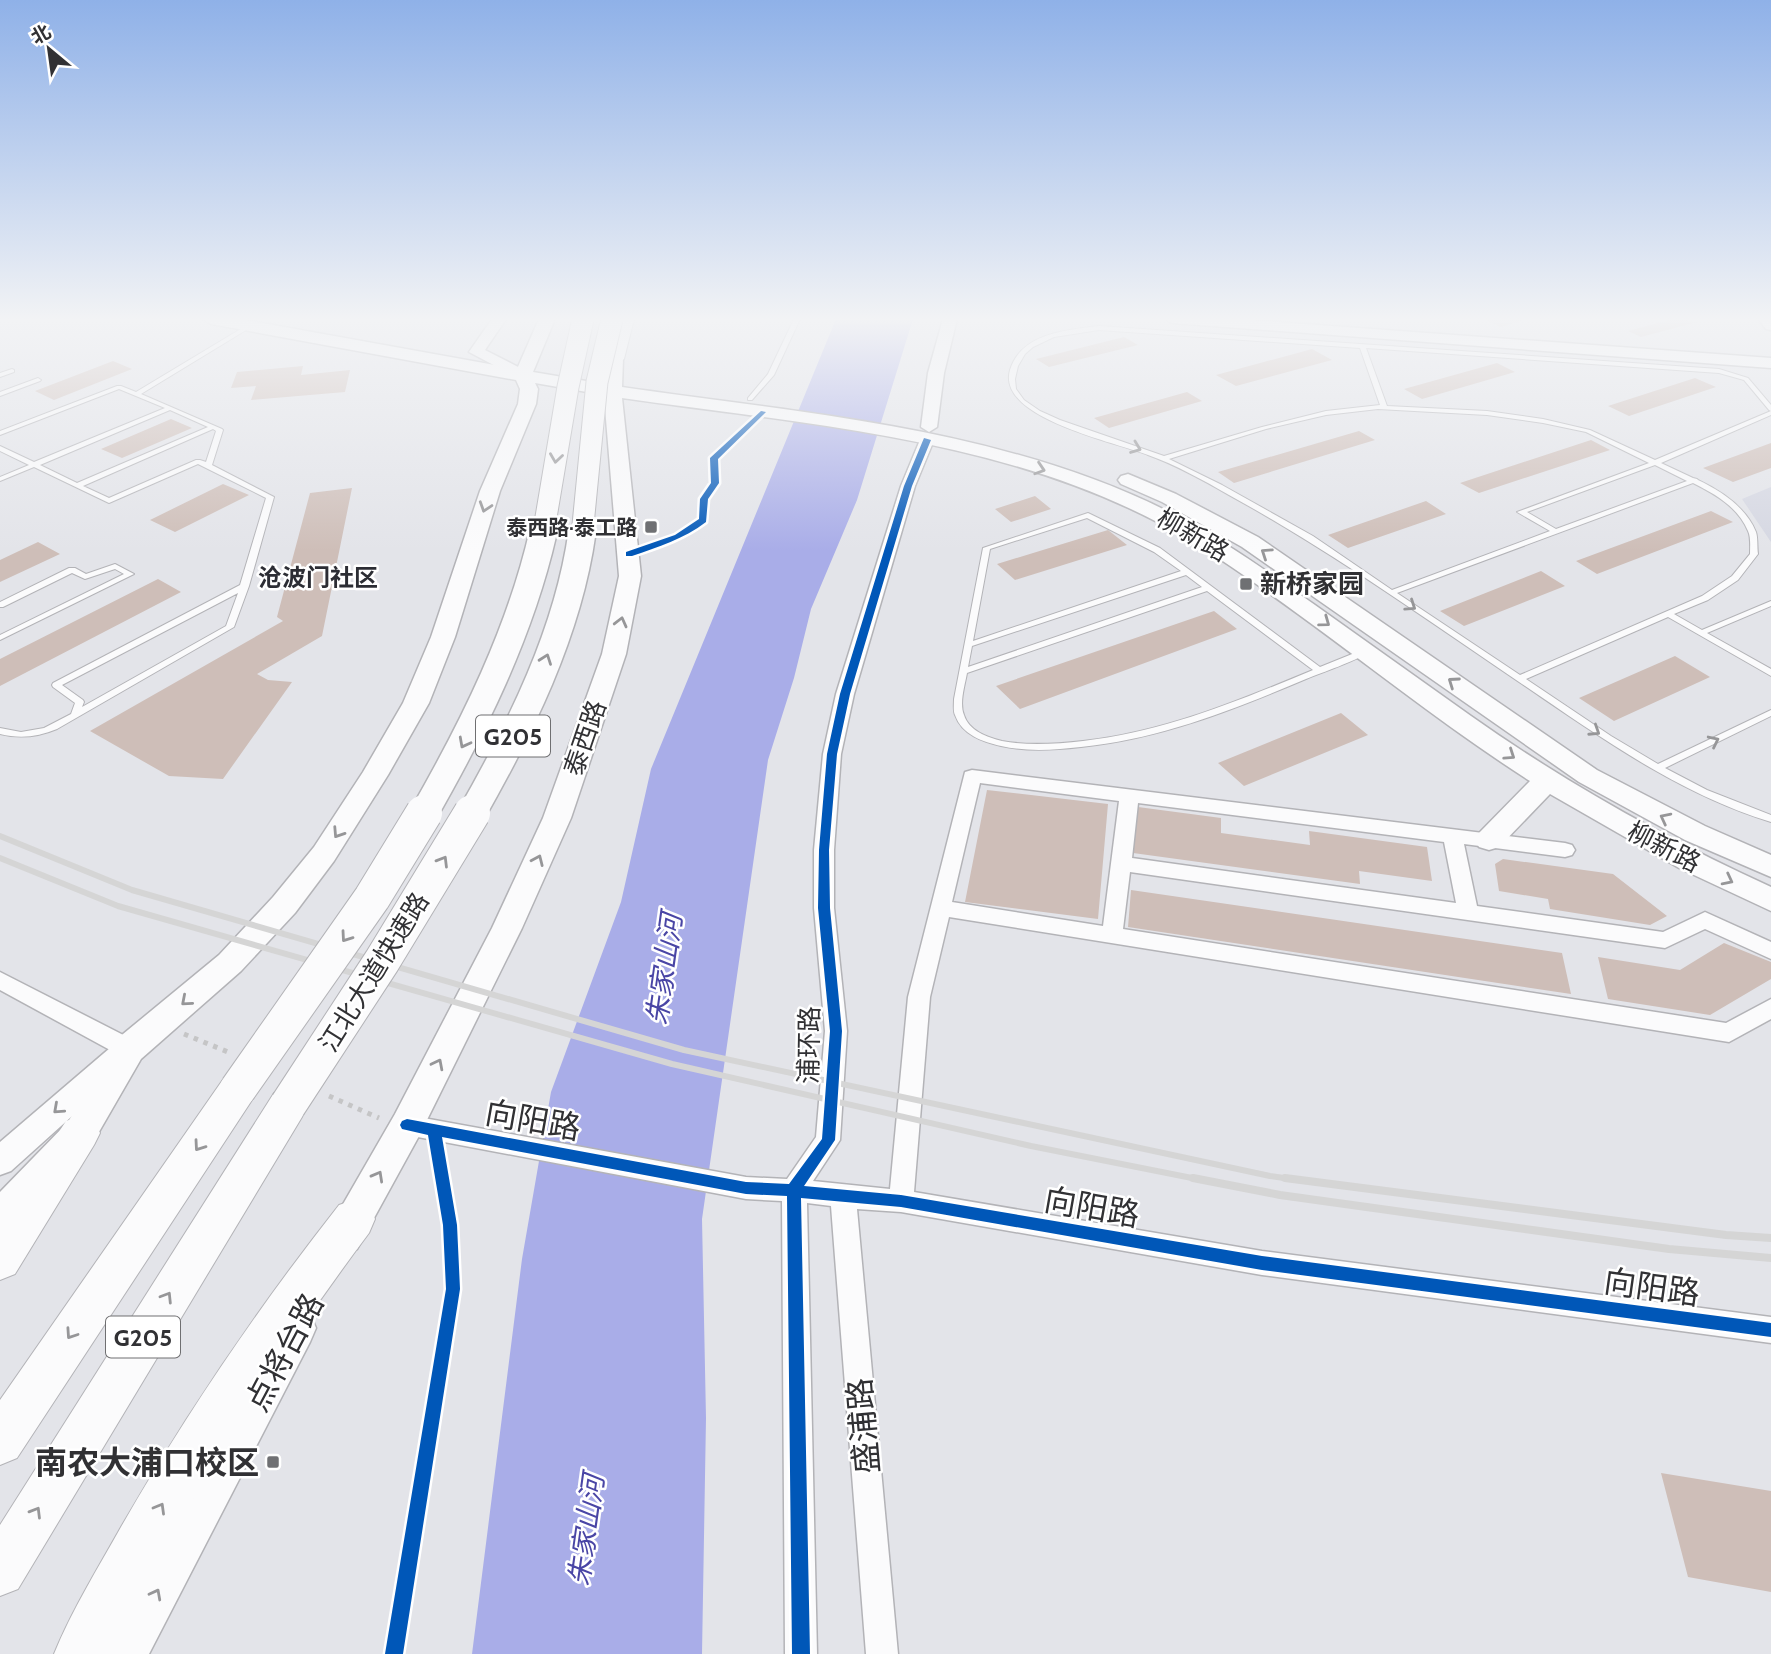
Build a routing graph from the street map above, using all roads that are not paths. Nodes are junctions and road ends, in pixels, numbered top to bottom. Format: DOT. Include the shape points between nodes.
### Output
graph roads {
  1 [pos="95,396"];
  2 [pos="141,396"];
  3 [pos="528,396"];
  4 [pos="565,396"];
  5 [pos="595,396"];
  6 [pos="615,396"];
  7 [pos="716,396"];
  8 [pos="734,396"];
  9 [pos="753,396"];
  10 [pos="933,396"];
  11 [pos="1018,396"];
  12 [pos="1380,396"];
  13 [pos="1759,396"];
  14 [pos="751,399"];
  15 [pos="1384,407"];
  16 [pos="170,408"];
  17 [pos="786,410"];
  18 [pos="1771,411"];
  19 [pos="213,427"];
  20 [pos="0,433"];
  21 [pos="928,433"];
  22 [pos="0,447"];
  23 [pos="1164,458"];
  24 [pos="1657,462"];
  25 [pos="35,465"];
  26 [pos="208,466"];
  27 [pos="0,479"];
  28 [pos="1695,480"];
  29 [pos="78,485"];
  30 [pos="1556,532"];
  31 [pos="1187,572"];
  32 [pos="245,586"];
  33 [pos="1208,587"];
  34 [pos="1391,593"];
  35 [pos="1771,603"];
  36 [pos="0,605"];
  37 [pos="1670,615"];
  38 [pos="1701,633"];
  39 [pos="0,638"];
  40 [pos="968,645"];
  41 [pos="1366,652"];
  42 [pos="1318,670"];
  43 [pos="964,671"];
  44 [pos="1771,674"];
  45 [pos="1518,679"];
  46 [pos="74,713"];
  47 [pos="1771,713"];
  48 [pos="0,731"];
  49 [pos="1658,768"];
  50 [pos="1547,780"];
  51 [pos="1129,796"];
  52 [pos="1771,819"];
  53 [pos="1453,836"];
  54 [pos="1489,840"];
  55 [pos="1565,850"];
  56 [pos="1121,864"];
  57 [pos="1771,867"];
  58 [pos="1771,900"];
  59 [pos="940,908"];
  60 [pos="1468,912"];
  61 [pos="1112,935"];
  62 [pos="1771,951"];
  63 [pos="0,980"];
  64 [pos="1771,1008"];
  65 [pos="129,1049"];
  66 [pos="407,1125"];
  67 [pos="80,1133"];
  68 [pos="0,1161"];
  69 [pos="794,1189"];
  70 [pos="844,1198"];
  71 [pos="901,1201"];
  72 [pos="0,1218"];
  73 [pos="354,1219"];
  74 [pos="0,1260"];
  75 [pos="1771,1329"];
  76 [pos="0,1441"];
  77 [pos="0,1571"];
  78 [pos="80,1654"];
  79 [pos="124,1654"];
  80 [pos="801,1654"];
  81 [pos="882,1654"];
  1 -- 20 [label="lane"];
  2 -- 16 [label="lane"];
  3 -- 65 [label="main road, one-way" via="490,491 443,637 416,703 375,775 324,854 284,905 230,962"];
  4 -- 76 [label="highway, 江北大道快速路 / G205, one-way, bridge" via="540,547 504,656 447,775 374,895"];
  77 -- 5 [label="highway, 江北大道快速路 / G205, one-way, bridge" via="177,1281 369,985 501,761 541,671 575,573"];
  66 -- 6 [label="main road, 泰西路, one-way" via="557,818 614,654 630,576"];
  7 -- 17 [label="main road, 柳新路"];
  8 -- 14 [label="main road, 柳新路"];
  9 -- 14 [label="lane"];
  10 -- 21 [label="street, 浦环路"];
  11 -- 23 [label="lane, one-way" via="1056,421"];
  12 -- 15 [label="lane"];
  13 -- 18 [label="lane"];
  14 -- 17 [label="main road, 柳新路"];
  15 -- 23 [label="lane" via="1326,413"];
  15 -- 24 [label="lane" via="1487,413 1588,430"];
  16 -- 19 [label="lane"];
  16 -- 25 [label="lane"];
  17 -- 21 [label="main road, 柳新路"];
  18 -- 24 [label="lane"];
  19 -- 26 [label="lane" via="220,430"];
  19 -- 29 [label="lane"];
  21 -- 41 [label="main road, 柳新路, one-way" via="1146,508 1208,541"];
  57 -- 21 [label="main road, 柳新路, one-way" via="1588,776 1328,594 1211,519 1131,481 1039,449"];
  21 -- 69 [label="street, 浦环路" via="845,694 832,754 824,850 824,908 836,1031 828,1140"];
  22 -- 25 [label="lane"];
  23 -- 34 [label="lane" via="1310,538"];
  24 -- 28 [label="lane"];
  24 -- 30 [label="lane" via="1521,512"];
  25 -- 27 [label="lane"];
  25 -- 29 [label="lane"];
  26 -- 29 [label="lane" via="198,461 110,501"];
  26 -- 32 [label="lane" via="270,497"];
  28 -- 30 [label="lane"];
  28 -- 37 [label="lane" via="1719,493 1740,513 1753,533 1754,554 1735,578"];
  30 -- 34 [label="lane"];
  31 -- 33 [label="lane"];
  31 -- 40 [label="lane"];
  31 -- 40 [label="lane" via="1157,550 1088,515 987,548"];
  32 -- 46 [label="lane" via="235,619 224,632"];
  32 -- 46 [label="lane" via="56,685 80,702"];
  33 -- 42 [label="lane"];
  33 -- 43 [label="lane"];
  34 -- 45 [label="lane, one-way"];
  35 -- 38 [label="lane"];
  36 -- 39 [label="lane" via="72,570 85,577 115,566 130,574"];
  37 -- 38 [label="lane"];
  37 -- 45 [label="lane"];
  38 -- 44 [label="lane"];
  40 -- 43 [label="lane"];
  41 -- 42 [label="lane"];
  41 -- 50 [label="main road, 柳新路, one-way"];
  42 -- 43 [label="lane" via="1191,720 1139,735 1045,747 1008,746 984,739 967,727 959,715 958,699"];
  45 -- 49 [label="lane, one-way"];
  46 -- 48 [label="lane" via="29,736"];
  49 -- 47 [label="lane, one-way"];
  49 -- 52 [label="lane"];
  50 -- 54 [label="main road"];
  50 -- 58 [label="main road, 柳新路, one-way" via="1644,838"];
  51 -- 53 [label="street"];
  51 -- 56 [label="street"];
  51 -- 59 [label="street" via="972,776"];
  53 -- 54 [label="street"];
  53 -- 60 [label="street"];
  54 -- 55 [label="street"];
  56 -- 60 [label="street"];
  56 -- 61 [label="street"];
  59 -- 61 [label="street"];
  59 -- 71 [label="street" via="919,997"];
  60 -- 62 [label="street" via="1665,940 1705,920"];
  61 -- 64 [label="street" via="1729,1033"];
  63 -- 65 [label="street"];
  65 -- 67 [label="main road"];
  65 -- 68 [label="street, one-way"];
  66 -- 69 [label="street, 向阳路" via="746,1188"];
  73 -- 66 [label="main road, 点将台路, one-way"];
  67 -- 72 [label="main road"];
  67 -- 74 [label="highway"];
  69 -- 70 [label="street, 向阳路"];
  69 -- 80 [label="street"];
  70 -- 71 [label="street, 向阳路"];
  70 -- 81 [label="street, 盛浦路"];
  71 -- 75 [label="street, 向阳路" via="1262,1263"];
  78 -- 73 [label="highway, one-way" via="122,1573 230,1391"];
  79 -- 73 [label="main road, 点将台路, one-way"];
}
